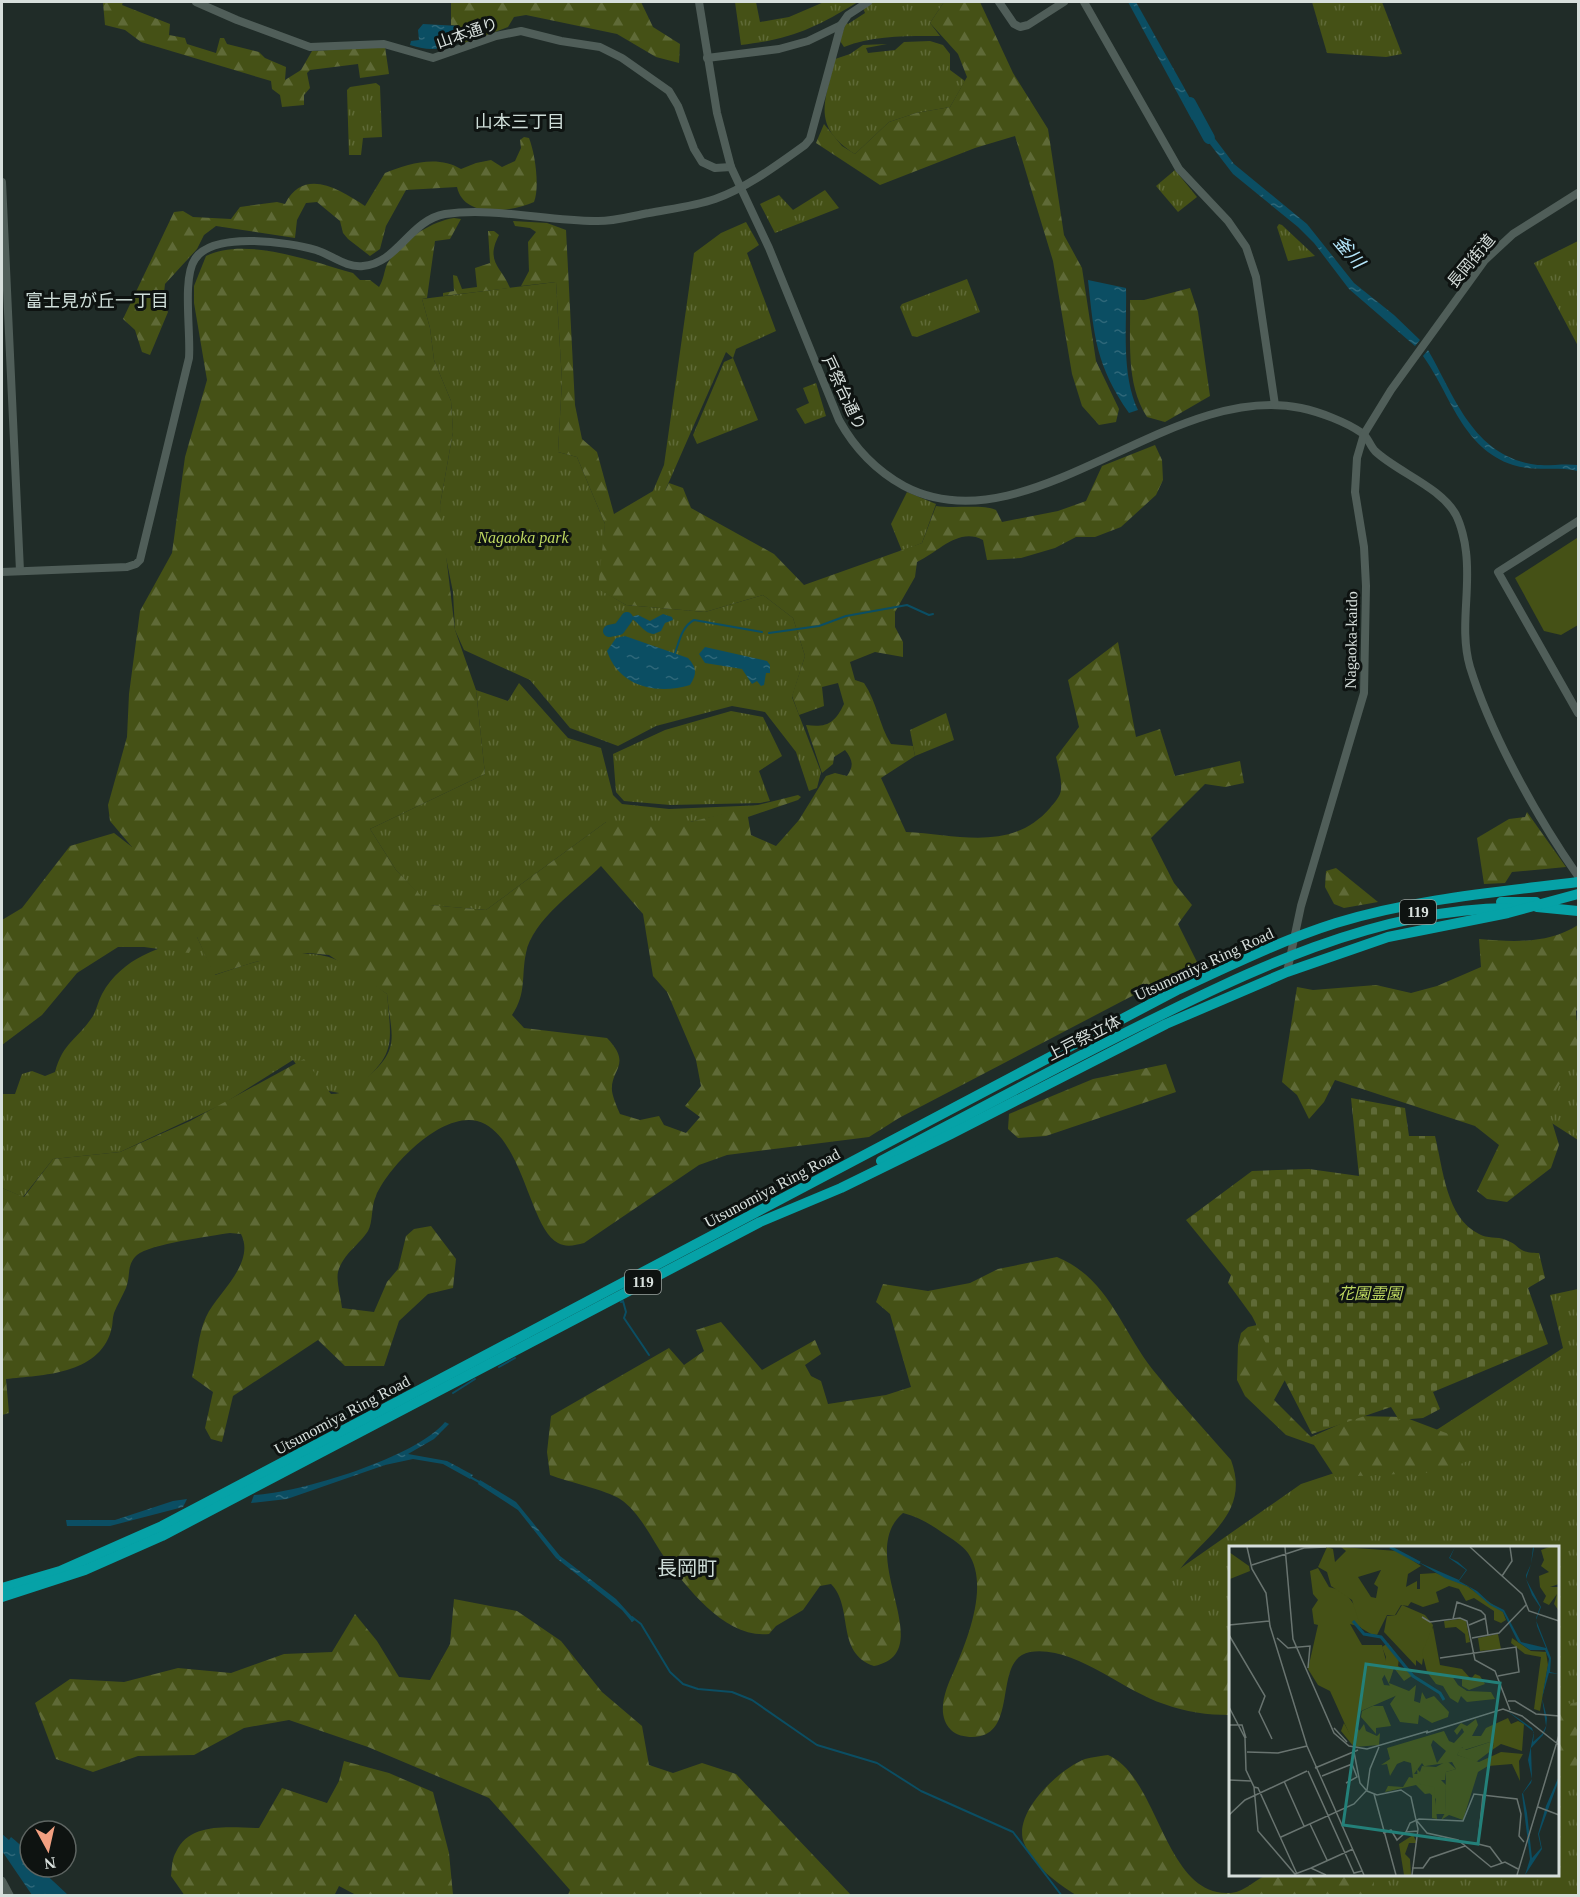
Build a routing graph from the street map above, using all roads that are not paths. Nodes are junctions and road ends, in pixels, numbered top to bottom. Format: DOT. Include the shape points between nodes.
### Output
graph roads {
  1 [pos="195,2"];
  2 [pos="699,2"];
  3 [pos="868,2"];
  4 [pos="999,2"];
  5 [pos="1064,2"];
  6 [pos="1084,2"];
  7 [pos="841,25"];
  8 [pos="707,58"];
  9 [pos="731,167"];
  10 [pos="2,182"];
  11 [pos="1578,193"];
  12 [pos="1418,353"];
  13 [pos="1275,405"];
  14 [pos="1364,434"];
  15 [pos="1578,521"];
  16 [pos="21,571"];
  17 [pos="2,572"];
  18 [pos="1578,713"];
  19 [pos="1578,876"];
  20 [pos="1578,882"];
  21 [pos="1578,894"];
  22 [pos="1578,906"];
  23 [pos="1578,911"];
  24 [pos="1293,940"];
  25 [pos="1266,964"];
  26 [pos="1287,972"];
  27 [pos="759,1216"];
  28 [pos="2,1588"];
  29 [pos="2,1597"];
  30 [pos="2,1881"];
  31 [pos="10,1896"];
  1 -- 9 [label="street, 山本通り" via="310,46 384,44 433,58 521,31 600,47 669,91 702,162 715,168"];
  2 -- 8 [label="street, 戸祭台通り"];
  3 -- 7 [label="street" via="848,15"];
  4 -- 5 [label="street" via="1014,24 1023,27"];
  6 -- 13 [label="street" via="1179,169 1228,221 1246,247 1256,277"];
  7 -- 8 [label="street" via="798,44"];
  7 -- 16 [label="street" via="805,146 752,181 711,200 609,221 445,214 418,227 384,259 361,267 298,245 222,242 208,248 195,259 190,275 189,358 140,560 127,567"];
  8 -- 9 [label="street, 戸祭台通り"];
  9 -- 13 [label="street, 戸祭台通り" via="846,433 873,465 912,490 955,502 997,499 1213,414 1240,407"];
  10 -- 16 [label="street"];
  11 -- 12 [label="street, 長岡街道" via="1503,242 1485,260"];
  12 -- 14 [label="street, Nagaoka-kaido"];
  13 -- 14 [label="street, 戸祭台通り" via="1313,412"];
  14 -- 19 [label="street" via="1374,450 1438,496 1456,515 1466,552 1465,634 1471,670 1530,798"];
  14 -- 24 [label="street, Nagaoka-kaido" via="1357,458 1355,492 1366,586 1364,693"];
  15 -- 18 [label="street" via="1498,572"];
  16 -- 17 [label="street"];
  20 -- 24 [label="highway, Utsunomiya Ring Road / 119" via="1400,908 1337,923"];
  21 -- 26 [label="highway, Utsunomiya Ring Road / 119" via="1508,913 1388,937"];
  22 -- 25 [label="highway, 上戸祭立体 / 119" via="1505,902 1430,909 1365,924"];
  23 -- 25 [label="highway, 上戸祭立体 / 119" via="1500,908 1426,916 1364,931"];
  24 -- 26 [label="street, Nagaoka-kaido"];
  24 -- 27 [label="highway, Utsunomiya Ring Road / 119" via="1177,990"];
  25 -- 27 [label="highway, 上戸祭立体 / 119"];
  26 -- 27 [label="highway, Utsunomiya Ring Road / 119" via="1157,1029 841,1188"];
  27 -- 28 [label="highway, Utsunomiya Ring Road / 119" via="162,1526 60,1571"];
  27 -- 29 [label="highway, Utsunomiya Ring Road / 119" via="162,1536 86,1570"];
  30 -- 31 [label="street"];
}
